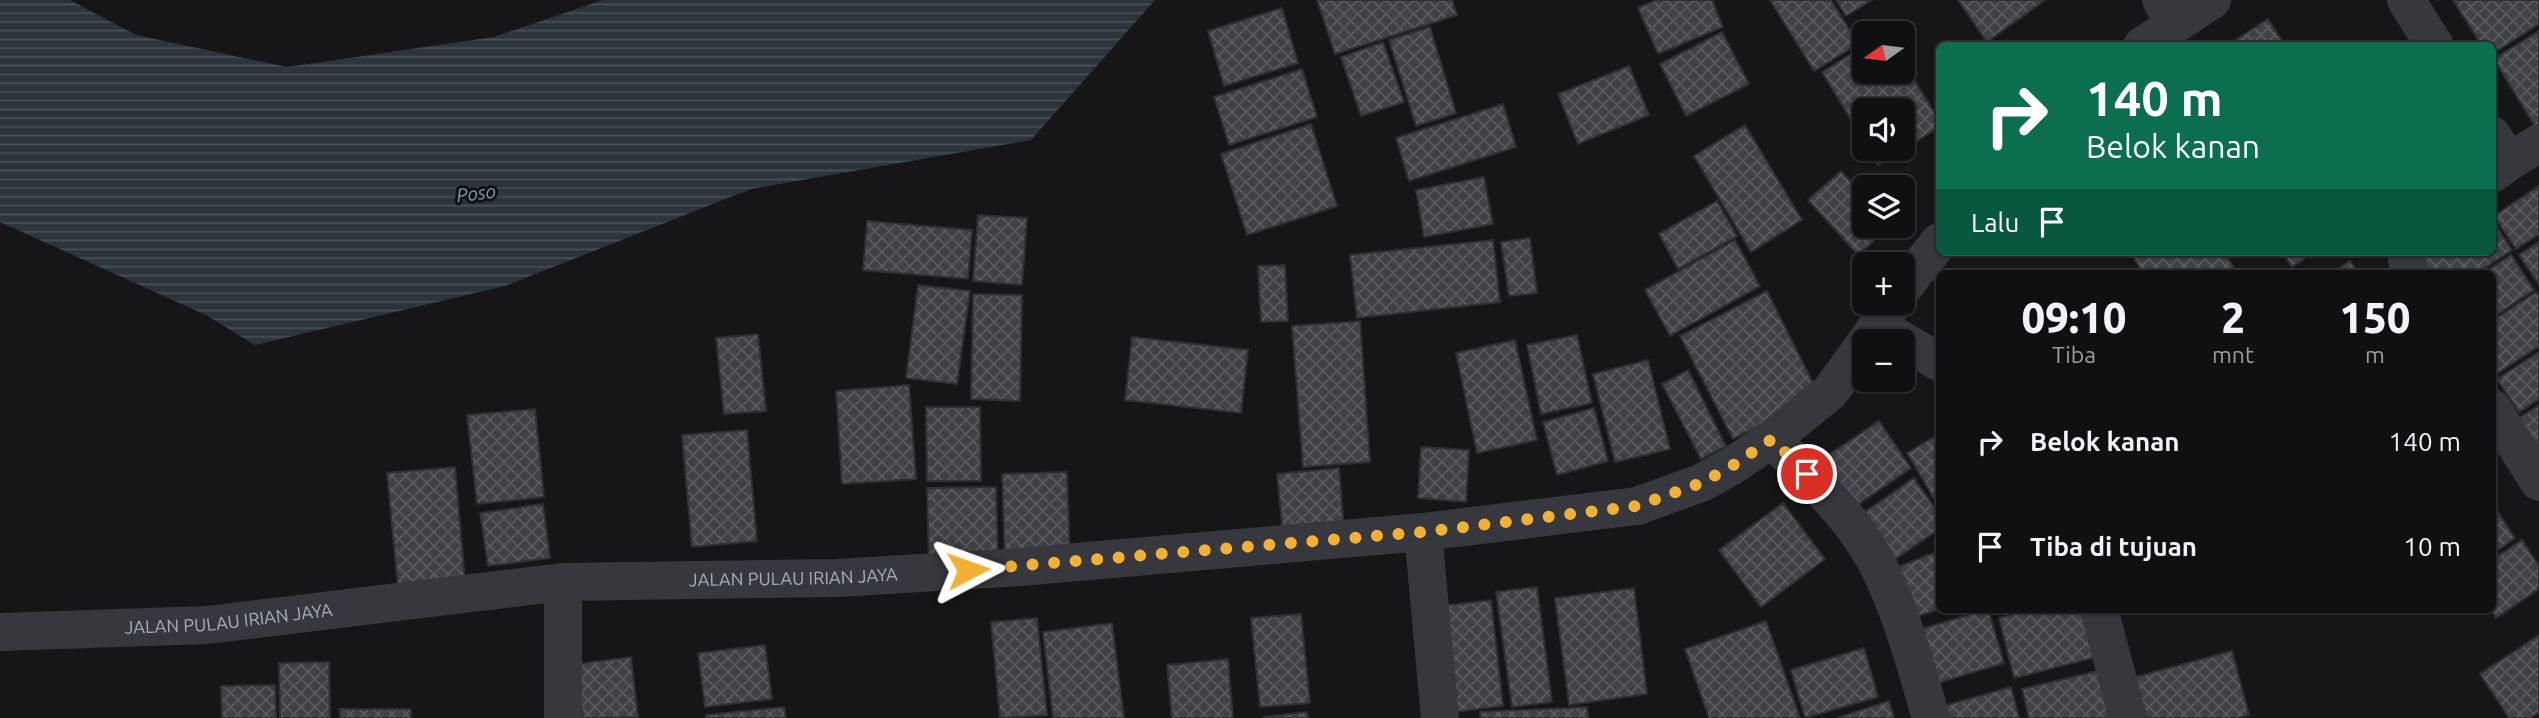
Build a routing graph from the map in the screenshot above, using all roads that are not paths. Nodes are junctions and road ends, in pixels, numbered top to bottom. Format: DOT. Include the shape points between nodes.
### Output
graph roads {
  1 [pos="2212,0"];
  2 [pos="2406,0"];
  3 [pos="2168,12"];
  4 [pos="2145,42"];
  5 [pos="2432,42"];
  6 [pos="1936,246"];
  7 [pos="1915,272"];
  8 [pos="1915,350"];
  9 [pos="1936,360"];
  10 [pos="1852,362"];
  11 [pos="2496,414"];
  12 [pos="1772,439"];
  13 [pos="2539,482"];
  14 [pos="1423,532"];
  15 [pos="563,582"];
  16 [pos="2100,613"];
  17 [pos="0,632"];
  18 [pos="563,718"];
  19 [pos="1440,718"];
  20 [pos="1931,718"];
  21 [pos="2128,718"];
  1 -- 3 [label="street"];
  2 -- 5 [label="street"];
  3 -- 4 [label="street"];
  6 -- 7 [label="street"];
  8 -- 9 [label="street"];
  10 -- 12 [label="street, JALAN PULAU IRIAN JAYA" via="1830,393"];
  11 -- 13 [label="street"];
  12 -- 14 [label="street, JALAN PULAU IRIAN JAYA" via="1701,483 1637,506"];
  12 -- 20 [label="street" via="1824,492 1867,547 1885,580"];
  14 -- 15 [label="street, JALAN PULAU IRIAN JAYA" via="837,578"];
  14 -- 19 [label="street"];
  15 -- 17 [label="street, JALAN PULAU IRIAN JAYA" via="207,625"];
  15 -- 18 [label="street"];
  16 -- 21 [label="street"];
}
